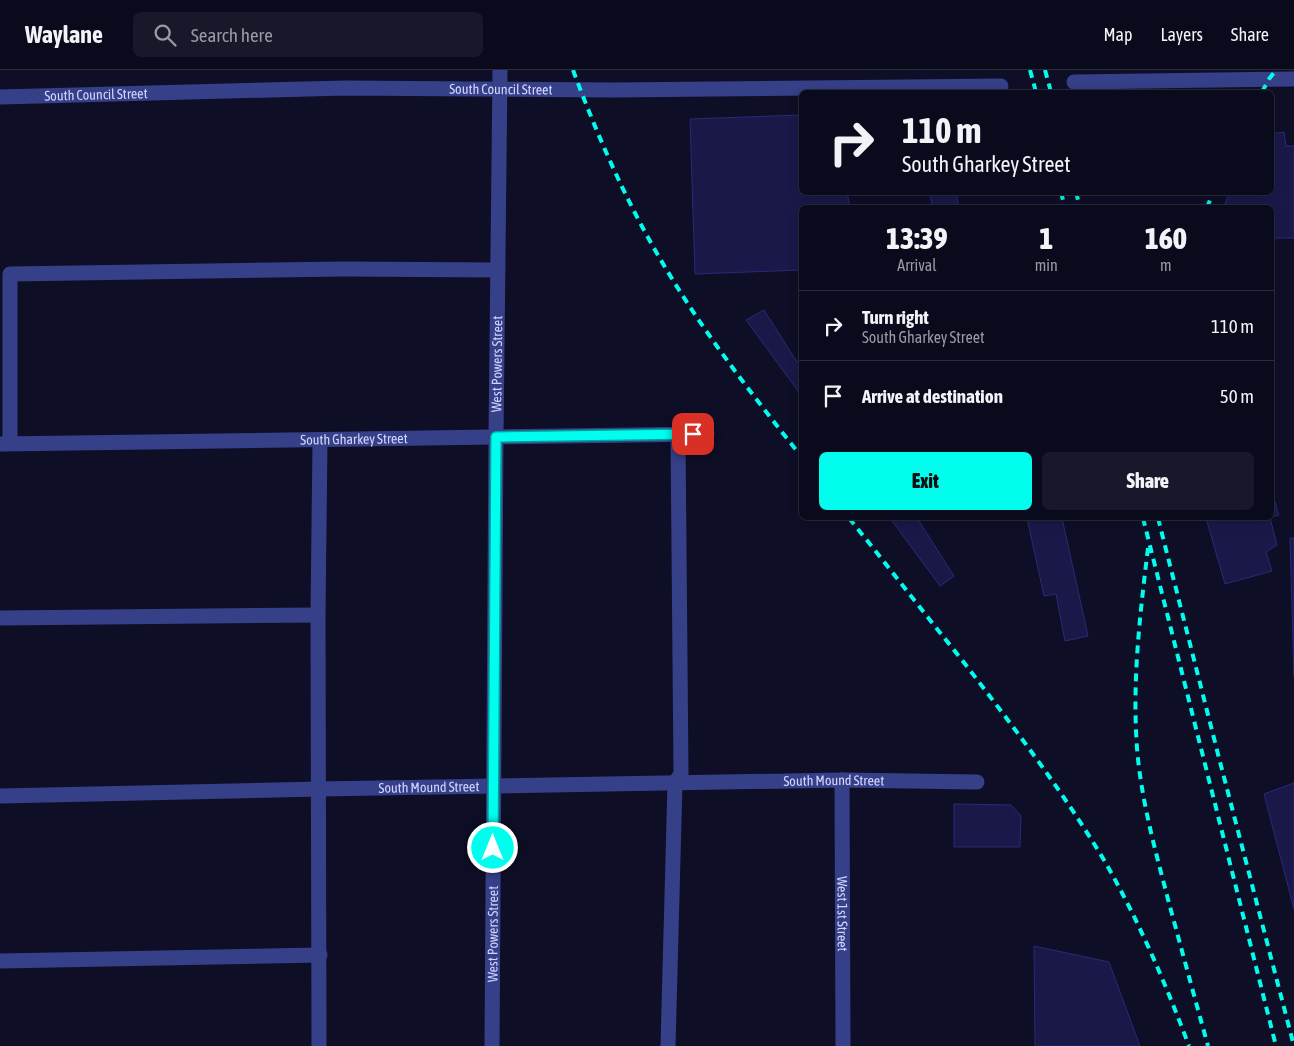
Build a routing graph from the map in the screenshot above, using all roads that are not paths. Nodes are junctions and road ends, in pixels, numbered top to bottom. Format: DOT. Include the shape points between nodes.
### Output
graph roads {
  1 [pos="500,70"];
  2 [pos="1294,79"];
  3 [pos="1074,82"];
  4 [pos="1001,86"];
  5 [pos="500,89"];
  6 [pos="0,97"];
  7 [pos="498,270"];
  8 [pos="678,434"];
  9 [pos="707,434"];
  10 [pos="496,437"];
  11 [pos="320,440"];
  12 [pos="5,443"];
  13 [pos="318,614"];
  14 [pos="0,618"];
  15 [pos="842,780"];
  16 [pos="977,782"];
  17 [pos="675,783"];
  18 [pos="493,787"];
  19 [pos="319,789"];
  20 [pos="0,796"];
  21 [pos="320,955"];
  22 [pos="0,961"];
  23 [pos="319,1046"];
  24 [pos="492,1046"];
  25 [pos="668,1046"];
  26 [pos="843,1046"];
  1 -- 5 [label="street, West Powers Street"];
  2 -- 3 [label="street"];
  4 -- 5 [label="street, South Council Street"];
  5 -- 6 [label="street, South Council Street" via="345,88"];
  5 -- 7 [label="street, West Powers Street"];
  7 -- 10 [label="street, West Powers Street"];
  7 -- 12 [label="street" via="10,274"];
  8 -- 9 [label="street, South Gharkey Street"];
  8 -- 10 [label="street, South Gharkey Street"];
  8 -- 17 [label="street" via="682,774"];
  10 -- 11 [label="street, South Gharkey Street"];
  10 -- 18 [label="street, West Powers Street"];
  11 -- 12 [label="street, South Gharkey Street"];
  11 -- 13 [label="street"];
  13 -- 14 [label="street"];
  13 -- 19 [label="street"];
  15 -- 16 [label="street, South Mound Street"];
  15 -- 17 [label="street, South Mound Street"];
  15 -- 26 [label="street, West 1st Street"];
  17 -- 18 [label="street, South Mound Street"];
  17 -- 25 [label="street"];
  18 -- 19 [label="street, South Mound Street"];
  18 -- 24 [label="street, West Powers Street"];
  19 -- 20 [label="street, South Mound Street"];
  19 -- 21 [label="street"];
  21 -- 22 [label="street"];
  21 -- 23 [label="street"];
}
